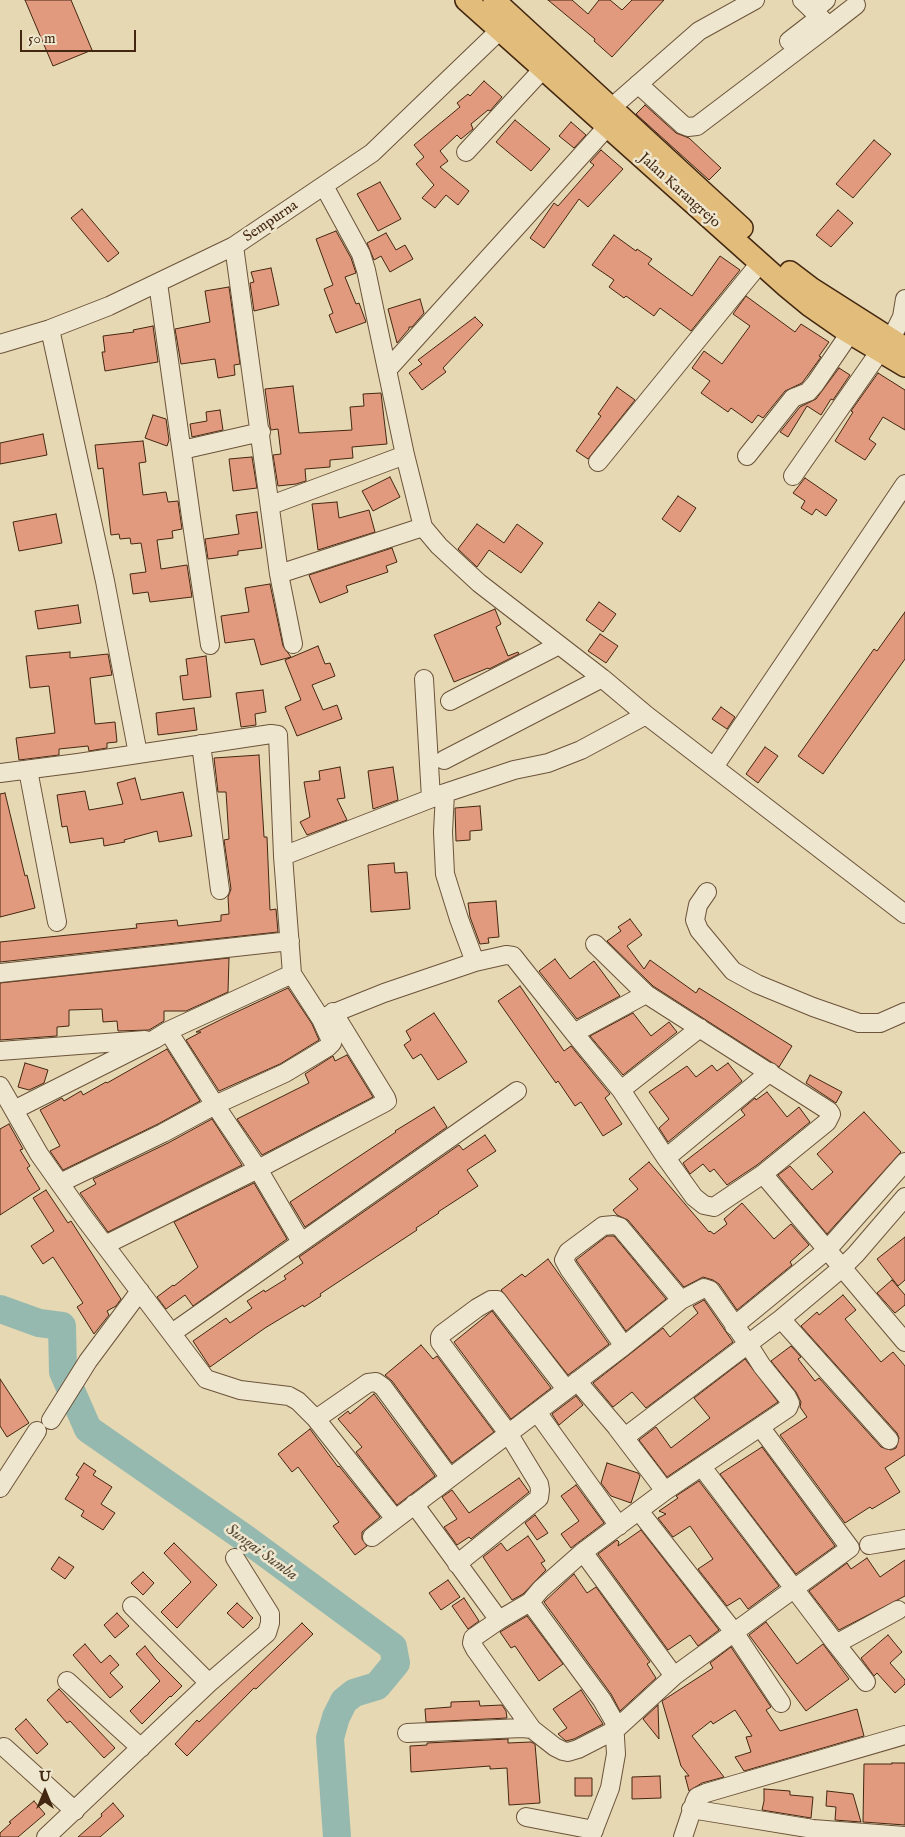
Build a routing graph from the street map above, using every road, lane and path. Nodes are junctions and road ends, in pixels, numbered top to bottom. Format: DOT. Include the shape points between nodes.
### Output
graph roads {
  1 [pos="466,0"];
  2 [pos="494,0"];
  3 [pos="755,0"];
  4 [pos="856,5"];
  5 [pos="818,11"];
  6 [pos="500,30"];
  7 [pos="544,69"];
  8 [pos="638,84"];
  9 [pos="609,117"];
  10 [pos="466,152"];
  11 [pos="324,186"];
  12 [pos="234,246"];
  13 [pos="760,264"];
  14 [pos="158,283"];
  15 [pos="905,299"];
  16 [pos="50,328"];
  17 [pos="850,333"];
  18 [pos="0,344"];
  19 [pos="892,346"];
  20 [pos="905,366"];
  21 [pos="388,369"];
  22 [pos="260,432"];
  23 [pos="182,450"];
  24 [pos="405,455"];
  25 [pos="747,456"];
  26 [pos="598,462"];
  27 [pos="793,476"];
  28 [pos="905,484"];
  29 [pos="271,505"];
  30 [pos="423,527"];
  31 [pos="280,574"];
  32 [pos="293,644"];
  33 [pos="210,645"];
  34 [pos="559,645"];
  35 [pos="602,678"];
  36 [pos="424,680"];
  37 [pos="450,701"];
  38 [pos="646,715"];
  39 [pos="201,744"];
  40 [pos="138,754"];
  41 [pos="444,760"];
  42 [pos="714,767"];
  43 [pos="28,770"];
  44 [pos="0,773"];
  45 [pos="438,796"];
  46 [pos="283,856"];
  47 [pos="220,890"];
  48 [pos="707,892"];
  49 [pos="905,914"];
  50 [pos="57,922"];
  51 [pos="290,941"];
  52 [pos="594,944"];
  53 [pos="475,962"];
  54 [pos="0,974"];
  55 [pos="292,974"];
  56 [pos="646,994"];
  57 [pos="905,1012"];
  58 [pos="327,1016"];
  59 [pos="700,1028"];
  60 [pos="574,1033"];
  61 [pos="162,1035"];
  62 [pos="0,1050"];
  63 [pos="770,1072"];
  64 [pos="0,1086"];
  65 [pos="517,1090"];
  66 [pos="621,1090"];
  67 [pos="215,1105"];
  68 [pos="14,1110"];
  69 [pos="666,1158"];
  70 [pos="905,1162"];
  71 [pos="258,1169"];
  72 [pos="763,1174"];
  73 [pos="60,1183"];
  74 [pos="905,1197"];
  75 [pos="301,1242"];
  76 [pos="105,1245"];
  77 [pos="827,1250"];
  78 [pos="843,1267"];
  79 [pos="140,1291"];
  80 [pos="681,1300"];
  81 [pos="781,1319"];
  82 [pos="734,1326"];
  83 [pos="172,1333"];
  84 [pos="905,1342"];
  85 [pos="748,1344"];
  86 [pos="624,1346"];
  87 [pos="572,1385"];
  88 [pos="537,1412"];
  89 [pos="316,1419"];
  90 [pos="51,1420"];
  91 [pos="617,1427"];
  92 [pos="761,1428"];
  93 [pos="37,1431"];
  94 [pos="508,1433"];
  95 [pos="889,1440"];
  96 [pos="702,1467"];
  97 [pos="450,1478"];
  98 [pos="0,1488"];
  99 [pos="665,1491"];
  100 [pos="414,1504"];
  101 [pos="639,1511"];
  102 [pos="395,1519"];
  103 [pos="619,1526"];
  104 [pos="372,1537"];
  105 [pos="905,1539"];
  106 [pos="869,1545"];
  107 [pos="583,1552"];
  108 [pos="235,1558"];
  109 [pos="457,1564"];
  110 [pos="794,1589"];
  111 [pos="530,1602"];
  112 [pos="132,1606"];
  113 [pos="898,1610"];
  114 [pos="499,1620"];
  115 [pos="734,1632"];
  116 [pos="836,1644"];
  117 [pos="674,1676"];
  118 [pos="67,1681"];
  119 [pos="866,1682"];
  120 [pos="210,1683"];
  121 [pos="781,1703"];
  122 [pos="532,1729"];
  123 [pos="615,1730"];
  124 [pos="407,1733"];
  125 [pos="905,1735"];
  126 [pos="4,1746"];
  127 [pos="141,1748"];
  128 [pos="75,1810"];
  129 [pos="691,1810"];
  130 [pos="526,1818"];
  131 [pos="592,1833"];
  132 [pos="905,1836"];
  133 [pos="46,1837"];
  134 [pos="683,1837"];
  1 -- 6 [label="main road, Jalan Karangrejo"];
  2 -- 9 [label="main road, Jalan Karangrejo"];
  3 -- 8 [label="street" via="699,32"];
  4 -- 5 [label="street"];
  5 -- 8 [label="street" via="683,125"];
  6 -- 7 [label="main road, Jalan Karangrejo"];
  6 -- 11 [label="street, Sempurna" via="372,153"];
  7 -- 9 [label="main road, Jalan Karangrejo"];
  7 -- 10 [label="street"];
  8 -- 9 [label="street"];
  9 -- 13 [label="main road, Jalan Karangrejo"];
  9 -- 19 [label="main road, Jalan Karangrejo" via="788,270"];
  9 -- 21 [label="street"];
  11 -- 12 [label="street, Sempurna"];
  11 -- 21 [label="street" via="361,254"];
  12 -- 14 [label="street, Sempurna"];
  12 -- 22 [label="street"];
  13 -- 17 [label="main road, Jalan Karangrejo" via="810,306"];
  13 -- 26 [label="street"];
  14 -- 16 [label="street, Sempurna"];
  14 -- 23 [label="street"];
  15 -- 19 [label="street"];
  16 -- 18 [label="street, Sempurna"];
  16 -- 40 [label="street" via="105,581"];
  17 -- 19 [label="main road, Jalan Karangrejo"];
  17 -- 25 [label="street" via="815,384 808,392 793,398"];
  19 -- 20 [label="main road, Jalan Karangrejo"];
  19 -- 27 [label="street"];
  21 -- 24 [label="street"];
  22 -- 23 [label="street"];
  22 -- 29 [label="street"];
  23 -- 33 [label="street"];
  24 -- 29 [label="street"];
  24 -- 30 [label="street"];
  28 -- 42 [label="street"];
  29 -- 31 [label="street"];
  30 -- 31 [label="street"];
  30 -- 34 [label="street" via="479,583"];
  31 -- 32 [label="street"];
  34 -- 35 [label="street"];
  34 -- 37 [label="street"];
  35 -- 38 [label="street"];
  35 -- 41 [label="street"];
  36 -- 45 [label="street"];
  38 -- 42 [label="street"];
  38 -- 45 [label="street" via="564,757"];
  39 -- 40 [label="street"];
  39 -- 46 [label="street" via="278,735"];
  39 -- 47 [label="street"];
  40 -- 43 [label="street"];
  42 -- 49 [label="street"];
  43 -- 44 [label="street"];
  43 -- 50 [label="street"];
  45 -- 46 [label="street"];
  45 -- 53 [label="street" via="445,874"];
  46 -- 51 [label="street"];
  48 -- 57 [label="street" via="698,905 695,920 698,930 733,971 757,984 858,1023 880,1023"];
  51 -- 54 [label="street"];
  51 -- 55 [label="street"];
  52 -- 56 [label="street"];
  53 -- 58 [label="street"];
  53 -- 60 [label="street" via="506,954 513,956"];
  55 -- 58 [label="street"];
  55 -- 61 [label="street"];
  56 -- 59 [label="street"];
  56 -- 60 [label="street"];
  58 -- 67 [label="street" via="332,1042 328,1048 285,1073"];
  58 -- 71 [label="street" via="386,1101"];
  59 -- 63 [label="street"];
  59 -- 66 [label="street"];
  60 -- 66 [label="street"];
  61 -- 62 [label="street"];
  61 -- 67 [label="street"];
  61 -- 68 [label="street"];
  63 -- 69 [label="street"];
  63 -- 72 [label="street" via="831,1114 827,1122"];
  64 -- 68 [label="street"];
  65 -- 75 [label="street"];
  66 -- 69 [label="street"];
  67 -- 71 [label="street"];
  67 -- 73 [label="street"];
  68 -- 73 [label="street"];
  69 -- 72 [label="street" via="694,1197 709,1207 714,1207"];
  70 -- 77 [label="street"];
  71 -- 75 [label="street"];
  71 -- 76 [label="street"];
  72 -- 77 [label="street"];
  73 -- 76 [label="street"];
  74 -- 78 [label="street"];
  75 -- 83 [label="street"];
  76 -- 79 [label="street"];
  77 -- 78 [label="street"];
  77 -- 82 [label="street"];
  78 -- 81 [label="street"];
  78 -- 84 [label="street"];
  79 -- 83 [label="street"];
  79 -- 90 [label="street" via="88,1361"];
  80 -- 82 [label="street" via="695,1291 710,1290"];
  80 -- 86 [label="street"];
  80 -- 86 [label="street" via="620,1227 603,1226 568,1252 564,1260 569,1269"];
  81 -- 85 [label="street"];
  81 -- 95 [label="street"];
  82 -- 85 [label="street"];
  83 -- 89 [label="street" via="206,1379 240,1390 289,1396"];
  85 -- 91 [label="street" via="625,1437"];
  85 -- 92 [label="street" via="790,1403"];
  86 -- 87 [label="street"];
  87 -- 88 [label="street"];
  87 -- 91 [label="street"];
  87 -- 94 [label="street" via="497,1300 490,1300 457,1322 442,1334 440,1342"];
  88 -- 94 [label="street"];
  88 -- 103 [label="street"];
  89 -- 97 [label="street" via="368,1383 376,1382"];
  89 -- 102 [label="street"];
  91 -- 99 [label="street"];
  92 -- 96 [label="street"];
  92 -- 110 [label="street" via="850,1548"];
  93 -- 98 [label="street"];
  94 -- 97 [label="street"];
  94 -- 109 [label="street" via="539,1484 539,1498"];
  96 -- 99 [label="street"];
  96 -- 110 [label="street"];
  97 -- 100 [label="street"];
  99 -- 101 [label="street"];
  100 -- 102 [label="street"];
  100 -- 109 [label="street"];
  101 -- 103 [label="street"];
  101 -- 115 [label="street"];
  102 -- 104 [label="street"];
  103 -- 107 [label="street"];
  105 -- 106 [label="street"];
  107 -- 111 [label="street"];
  107 -- 117 [label="street"];
  108 -- 120 [label="street" via="270,1614 270,1623 264,1637"];
  109 -- 114 [label="street"];
  110 -- 115 [label="street"];
  110 -- 116 [label="street"];
  111 -- 114 [label="street"];
  111 -- 123 [label="street" via="602,1700 614,1721"];
  112 -- 120 [label="street"];
  113 -- 116 [label="street"];
  114 -- 122 [label="street" via="476,1635 472,1642"];
  115 -- 117 [label="street"];
  115 -- 121 [label="street"];
  116 -- 119 [label="street"];
  117 -- 123 [label="street"];
  118 -- 127 [label="street"];
  120 -- 127 [label="street"];
  122 -- 123 [label="street" via="568,1752"];
  122 -- 124 [label="street"];
  123 -- 131 [label="street" via="616,1754 610,1788"];
  125 -- 129 [label="street" via="706,1793 697,1797"];
  126 -- 128 [label="street"];
  127 -- 128 [label="street"];
  128 -- 133 [label="street"];
  129 -- 132 [label="street" via="813,1829"];
  129 -- 134 [label="street"];
  130 -- 131 [label="street"];
}
